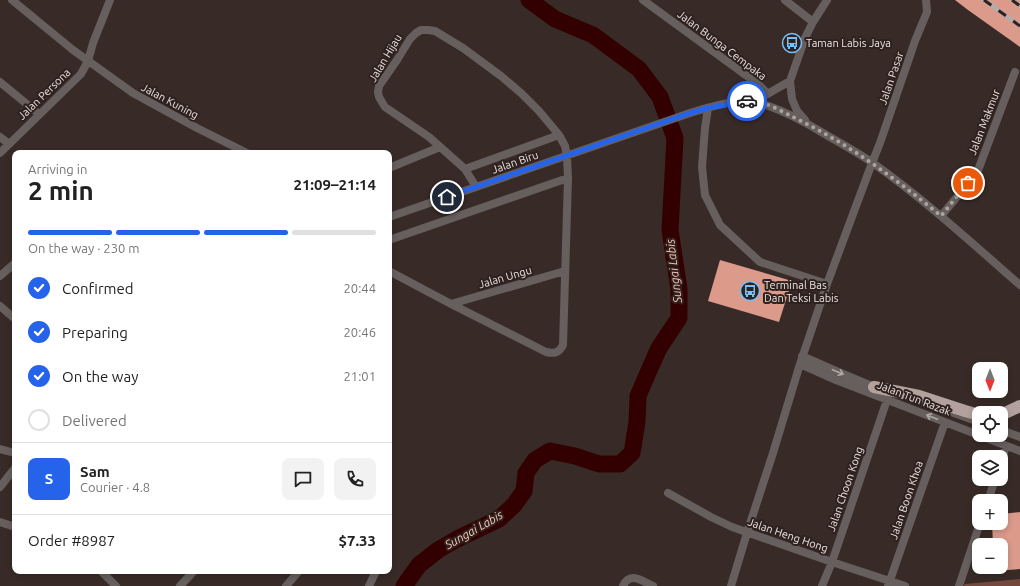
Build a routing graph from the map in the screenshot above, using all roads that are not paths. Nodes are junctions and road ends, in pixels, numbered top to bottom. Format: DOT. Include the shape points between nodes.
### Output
graph roads {
  1 [pos="12,0"];
  2 [pos="110,0"];
  3 [pos="643,0"];
  4 [pos="785,0"];
  5 [pos="828,0"];
  6 [pos="926,0"];
  7 [pos="813,22"];
  8 [pos="88,61"];
  9 [pos="1015,72"];
  10 [pos="790,81"];
  11 [pos="0,82"];
  12 [pos="768,94"];
  13 [pos="756,101"];
  14 [pos="708,108"];
  15 [pos="39,114"];
  16 [pos="808,124"];
  17 [pos="559,134"];
  18 [pos="0,137"];
  19 [pos="9,144"];
  20 [pos="234,146"];
  21 [pos="440,147"];
  22 [pos="230,150"];
  23 [pos="241,150"];
  24 [pos="0,153"];
  25 [pos="568,156"];
  26 [pos="872,162"];
  27 [pos="392,167"];
  28 [pos="465,169"];
  29 [pos="568,178"];
  30 [pos="476,187"];
  31 [pos="392,216"];
  32 [pos="941,216"];
  33 [pos="392,239"];
  34 [pos="12,266"];
  35 [pos="565,270"];
  36 [pos="392,273"];
  37 [pos="0,276"];
  38 [pos="827,284"];
  39 [pos="1020,285"];
  40 [pos="451,304"];
  41 [pos="0,306"];
  42 [pos="12,316"];
  43 [pos="801,360"];
  44 [pos="874,387"];
  45 [pos="887,400"];
  46 [pos="1019,407"];
  47 [pos="1008,411"];
  48 [pos="972,413"];
  49 [pos="972,420"];
  50 [pos="945,422"];
  51 [pos="1008,433"];
  52 [pos="1020,437"];
  53 [pos="1006,446"];
  54 [pos="0,448"];
  55 [pos="1005,450"];
  56 [pos="1020,451"];
  57 [pos="12,452"];
  58 [pos="12,472"];
  59 [pos="0,487"];
  60 [pos="668,493"];
  61 [pos="0,522"];
  62 [pos="12,526"];
  63 [pos="978,530"];
  64 [pos="747,533"];
  65 [pos="832,562"];
  66 [pos="104,574"];
  67 [pos="191,574"];
  68 [pos="296,574"];
  69 [pos="375,574"];
  70 [pos="889,583"];
  71 [pos="116,586"];
  72 [pos="180,586"];
  73 [pos="286,586"];
  74 [pos="369,586"];
  75 [pos="623,586"];
  76 [pos="653,586"];
  77 [pos="731,586"];
  78 [pos="822,586"];
  79 [pos="906,586"];
  80 [pos="959,586"];
  1 -- 8 [label="street, Jalan Kuning"];
  2 -- 8 [label="street, Jalan Persona"];
  3 -- 12 [label="street, Jalan Bunga Cempaka" via="752,79"];
  4 -- 7 [label="street"];
  5 -- 7 [label="street"];
  6 -- 26 [label="street, Jalan Pasar" via="927,12"];
  7 -- 10 [label="street"];
  8 -- 15 [label="street, Jalan Persona" via="80,74"];
  8 -- 20 [label="street, Jalan Kuning" via="133,93"];
  9 -- 32 [label="street, Jalan Makmur" via="977,173"];
  10 -- 12 [label="street"];
  10 -- 16 [label="street" via="792,99 797,111"];
  11 -- 15 [label="street"];
  12 -- 13 [label="street"];
  13 -- 14 [label="street"];
  13 -- 16 [label="street"];
  14 -- 25 [label="street, Jalan Biru"];
  14 -- 38 [label="street" via="702,167 705,195 720,225 760,262"];
  15 -- 19 [label="street, Jalan Persona"];
  16 -- 26 [label="street"];
  17 -- 21 [label="street, Jalan Hijau" via="521,93 501,76 463,48 434,31 421,30 410,39 379,86 378,92 385,107"];
  17 -- 25 [label="street, Jalan Hijau"];
  17 -- 28 [label="street"];
  18 -- 19 [label="street"];
  19 -- 24 [label="street, Jalan Persona"];
  20 -- 22 [label="street"];
  20 -- 23 [label="street, Jalan Kuning"];
  21 -- 27 [label="street"];
  21 -- 28 [label="street, Jalan Hijau"];
  25 -- 29 [label="street"];
  25 -- 30 [label="street, Jalan Biru"];
  26 -- 32 [label="street"];
  26 -- 38 [label="street, Jalan Pasar"];
  28 -- 30 [label="street, Jalan Hijau"];
  29 -- 33 [label="street"];
  29 -- 35 [label="street"];
  30 -- 31 [label="street, Jalan Biru"];
  32 -- 39 [label="street"];
  34 -- 37 [label="street"];
  35 -- 40 [label="street, Jalan Ungu"];
  35 -- 40 [label="street" via="562,345 557,353 546,352"];
  36 -- 40 [label="street"];
  38 -- 43 [label="street, Jalan Pasar"];
  41 -- 42 [label="street"];
  43 -- 44 [label="street, Jalan Tun Razak, one-way"];
  43 -- 45 [label="street, Jalan Tun Razak" via="836,380"];
  43 -- 64 [label="street, Jalan Pasar"];
  44 -- 48 [label="highway" via="920,396"];
  44 -- 49 [label="street, Jalan Tun Razak"];
  50 -- 45 [label="street, Jalan Tun Razak, one-way"];
  45 -- 65 [label="street, Jalan Choon Kong"];
  46 -- 47 [label="highway"];
  50 -- 53 [label="street, Jalan Tun Razak"];
  50 -- 70 [label="street, Jalan Boon Khoa"];
  51 -- 52 [label="street"];
  53 -- 55 [label="street"];
  53 -- 56 [label="street, Jalan Tun Razak"];
  54 -- 57 [label="street"];
  58 -- 59 [label="street"];
  60 -- 64 [label="street, Jalan Heng Hong"];
  61 -- 62 [label="street"];
  63 -- 80 [label="street"];
  64 -- 65 [label="street, Jalan Heng Hong"];
  64 -- 77 [label="street, Jalan Pasar"];
  65 -- 70 [label="street, Jalan Heng Hong"];
  65 -- 78 [label="street, Jalan Choon Kong"];
  66 -- 71 [label="street"];
  67 -- 72 [label="street"];
  68 -- 73 [label="street"];
  69 -- 74 [label="street"];
  70 -- 79 [label="street, Jalan Heng Hong"];
  75 -- 76 [label="street" via="629,578 637,578"];
}
